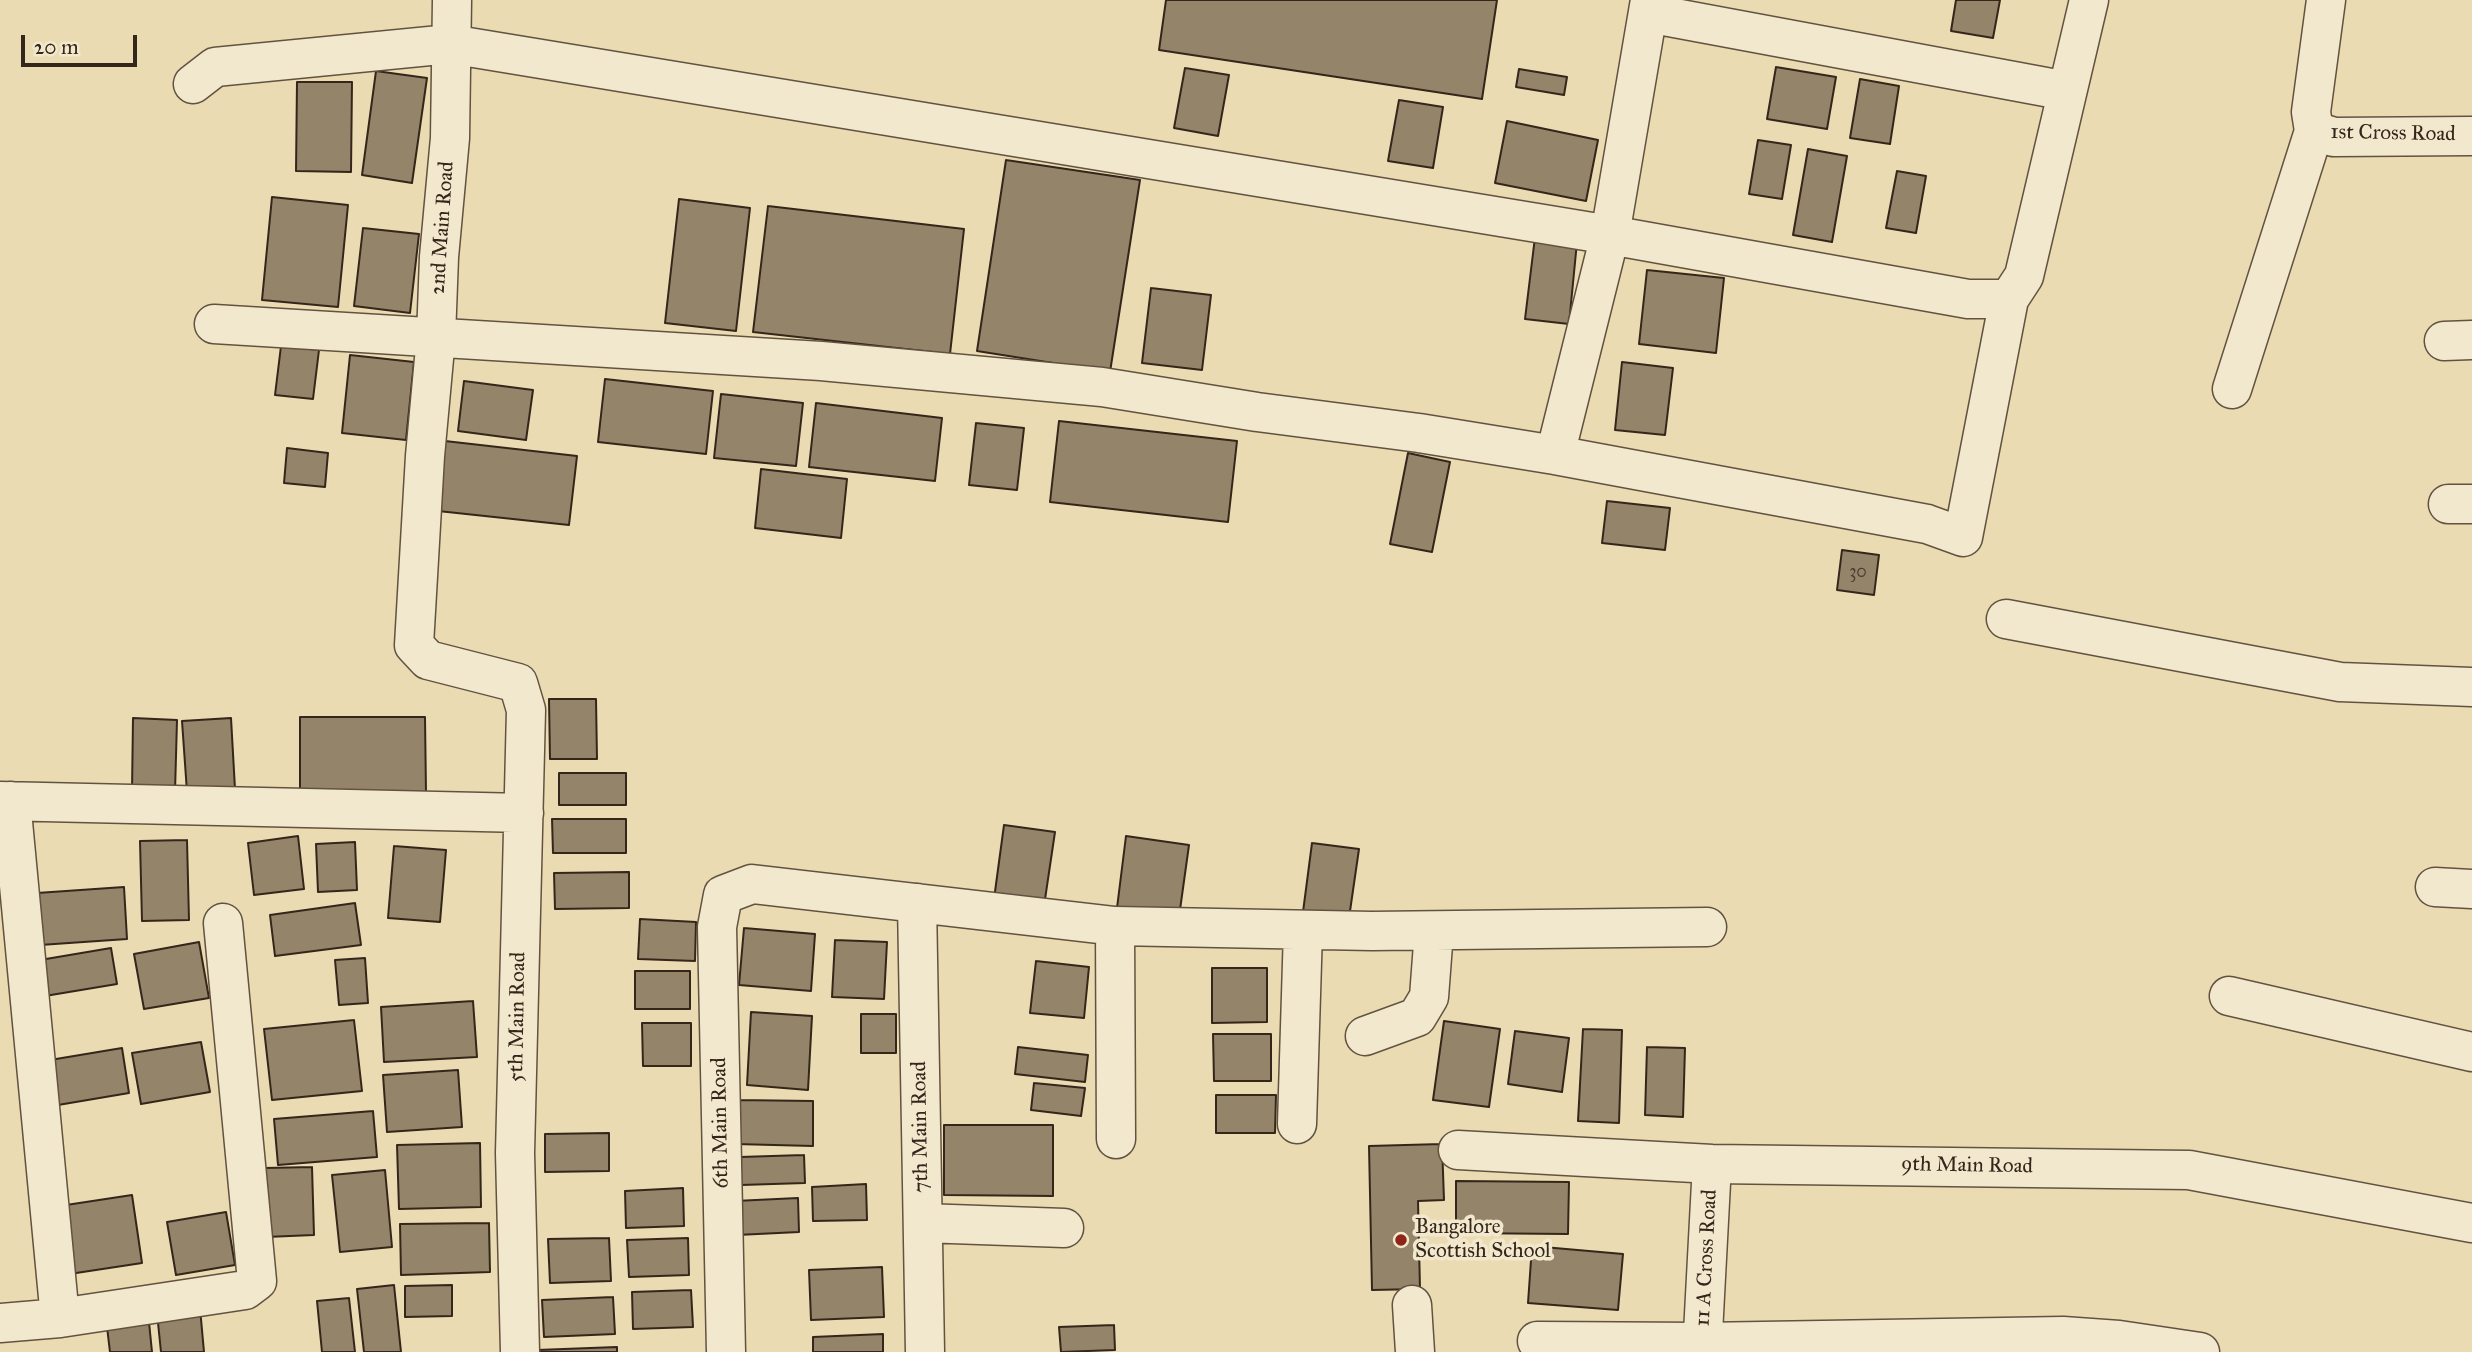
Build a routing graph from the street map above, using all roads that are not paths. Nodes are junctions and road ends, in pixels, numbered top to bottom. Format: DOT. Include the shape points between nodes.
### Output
graph roads {
  1 [pos="452,0"];
  2 [pos="2089,0"];
  3 [pos="2326,0"];
  4 [pos="1648,6"];
  5 [pos="450,44"];
  6 [pos="193,85"];
  7 [pos="2067,91"];
  8 [pos="2314,131"];
  9 [pos="2472,136"];
  10 [pos="1610,235"];
  11 [pos="2009,299"];
  12 [pos="214,324"];
  13 [pos="436,337"];
  14 [pos="2232,389"];
  15 [pos="1555,455"];
  16 [pos="2006,619"];
  17 [pos="517,683"];
  18 [pos="2472,687"];
  19 [pos="6,801"];
  20 [pos="524,813"];
  21 [pos="917,903"];
  22 [pos="223,923"];
  23 [pos="1115,926"];
  24 [pos="1707,927"];
  25 [pos="1303,930"];
  26 [pos="1434,931"];
  27 [pos="2229,996"];
  28 [pos="1365,1036"];
  29 [pos="2472,1052"];
  30 [pos="1297,1125"];
  31 [pos="1116,1139"];
  32 [pos="1458,1150"];
  33 [pos="1712,1164"];
  34 [pos="923,1223"];
  35 [pos="2472,1223"];
  36 [pos="1064,1228"];
  37 [pos="1412,1305"];
  38 [pos="61,1318"];
  39 [pos="0,1322"];
  40 [pos="1537,1341"];
  41 [pos="1702,1347"];
  42 [pos="520,1352"];
  43 [pos="726,1352"];
  44 [pos="925,1352"];
  45 [pos="1415,1352"];
  46 [pos="2200,1352"];
  1 -- 5 [label="street, 2nd Main Road"];
  2 -- 7 [label="street"];
  3 -- 8 [label="street" via="2311,112"];
  4 -- 7 [label="street"];
  4 -- 10 [label="street"];
  5 -- 6 [label="street" via="215,67"];
  5 -- 10 [label="street"];
  5 -- 13 [label="street, 2nd Main Road" via="450,138"];
  7 -- 11 [label="street" via="2024,276"];
  8 -- 9 [label="street, 1st Cross Road" via="2334,137"];
  8 -- 14 [label="street"];
  10 -- 11 [label="street" via="1968,299"];
  10 -- 15 [label="street"];
  11 -- 15 [label="street" via="1963,537 1927,524"];
  12 -- 13 [label="street"];
  13 -- 15 [label="street" via="821,361 1102,387"];
  13 -- 17 [label="street, 2nd Main Road" via="414,645 428,660"];
  16 -- 18 [label="street" via="2340,682"];
  17 -- 20 [label="street, 5th Main Road" via="526,710"];
  19 -- 20 [label="street"];
  19 -- 38 [label="street"];
  20 -- 42 [label="street, 5th Main Road" via="515,1153"];
  21 -- 23 [label="street"];
  21 -- 34 [label="street, 7th Main Road"];
  21 -- 43 [label="street, 6th Main Road" via="752,884 723,895 717,927"];
  22 -- 38 [label="street" via="257,1281 244,1290"];
  23 -- 25 [label="street"];
  23 -- 31 [label="street"];
  24 -- 26 [label="street"];
  25 -- 26 [label="street"];
  25 -- 30 [label="street"];
  26 -- 28 [label="street" via="1429,997 1417,1017"];
  27 -- 29 [label="street"];
  32 -- 33 [label="street, 9th Main Road"];
  33 -- 35 [label="street, 9th Main Road" via="2189,1170"];
  33 -- 41 [label="street, 11 A Cross Road"];
  34 -- 36 [label="street"];
  34 -- 44 [label="street, 7th Main Road"];
  37 -- 45 [label="street"];
  38 -- 39 [label="street"];
  40 -- 41 [label="street"];
  41 -- 46 [label="street" via="2063,1336"];
}
